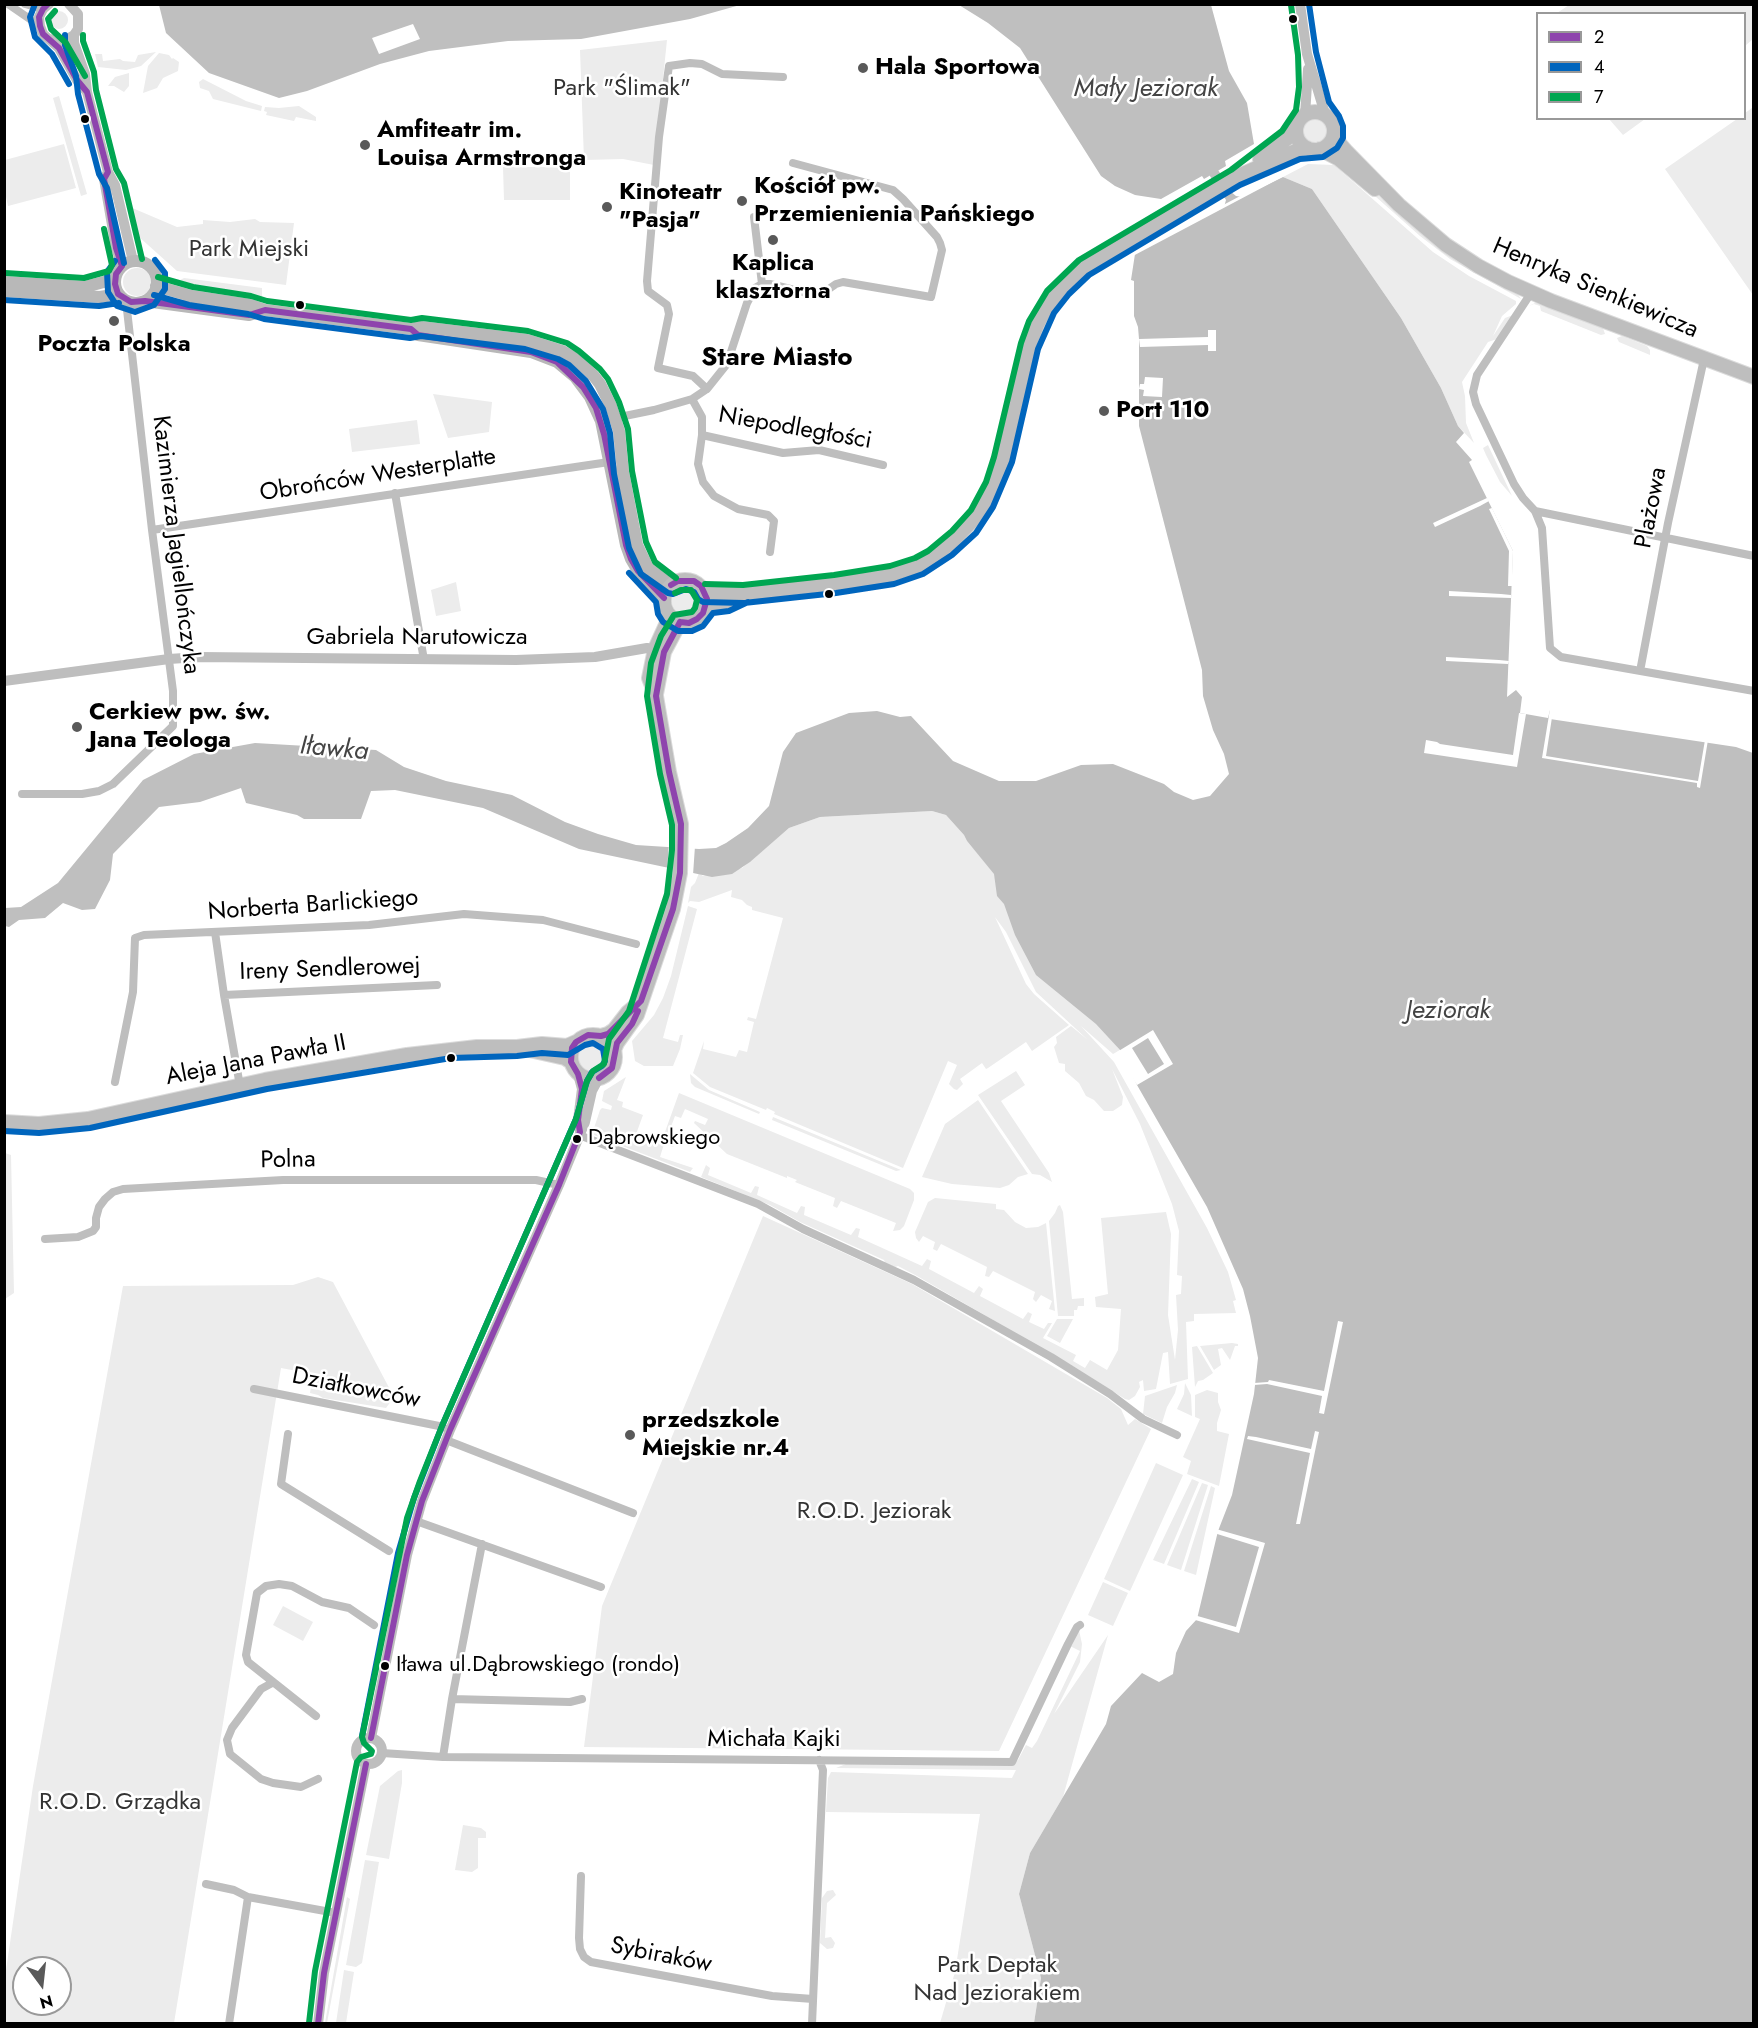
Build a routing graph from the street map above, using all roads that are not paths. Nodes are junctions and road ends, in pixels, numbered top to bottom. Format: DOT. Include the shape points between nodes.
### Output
graph roads {
  1 [pos="8,4"];
  2 [pos="25,4"];
  3 [pos="1300,4"];
  4 [pos="72,6"];
  5 [pos="46,7"];
  6 [pos="40,26"];
  7 [pos="74,35"];
  8 [pos="50,39"];
  9 [pos="1307,54"];
  10 [pos="783,77"];
  11 [pos="87,92"];
  12 [pos="1325,114"];
  13 [pos="1305,115"];
  14 [pos="1296,128"];
  15 [pos="1334,132"];
  16 [pos="1314,149"];
  17 [pos="793,164"];
  18 [pos="1236,177"];
  19 [pos="1400,205"];
  20 [pos="754,217"];
  21 [pos="127,263"];
  22 [pos="115,279"];
  23 [pos="4,282"];
  24 [pos="762,284"];
  25 [pos="156,286"];
  26 [pos="4,291"];
  27 [pos="1531,293"];
  28 [pos="122,297"];
  29 [pos="145,301"];
  30 [pos="265,310"];
  31 [pos="411,329"];
  32 [pos="1704,359"];
  33 [pos="1754,377"];
  34 [pos="707,388"];
  35 [pos="692,399"];
  36 [pos="616,418"];
  37 [pos="601,421"];
  38 [pos="702,435"];
  39 [pos="609,462"];
  40 [pos="883,465"];
  41 [pos="395,493"];
  42 [pos="1535,512"];
  43 [pos="152,530"];
  44 [pos="1665,538"];
  45 [pos="770,552"];
  46 [pos="1754,556"];
  47 [pos="671,585"];
  48 [pos="664,598"];
  49 [pos="706,599"];
  50 [pos="675,619"];
  51 [pos="660,650"];
  52 [pos="169,659"];
  53 [pos="424,660"];
  54 [pos="1641,666"];
  55 [pos="4,681"];
  56 [pos="1754,691"];
  57 [pos="22,794"];
  58 [pos="215,932"];
  59 [pos="636,944"];
  60 [pos="437,985"];
  61 [pos="224,995"];
  62 [pos="641,1001"];
  63 [pos="601,1036"];
  64 [pos="576,1042"];
  65 [pos="517,1047"];
  66 [pos="614,1050"];
  67 [pos="575,1068"];
  68 [pos="599,1078"];
  69 [pos="115,1082"];
  70 [pos="240,1086"];
  71 [pos="4,1122"];
  72 [pos="579,1133"];
  73 [pos="559,1185"];
  74 [pos="45,1239"];
  75 [pos="254,1389"];
  76 [pos="288,1434"];
  77 [pos="448,1435"];
  78 [pos="1177,1435"];
  79 [pos="633,1513"];
  80 [pos="416,1521"];
  81 [pos="482,1544"];
  82 [pos="389,1551"];
  83 [pos="602,1587"];
  84 [pos="374,1625"];
  85 [pos="1080,1625"];
  86 [pos="272,1683"];
  87 [pos="452,1699"];
  88 [pos="582,1699"];
  89 [pos="316,1716"];
  90 [pos="371,1738"];
  91 [pos="382,1753"];
  92 [pos="443,1757"];
  93 [pos="819,1760"];
  94 [pos="366,1764"];
  95 [pos="318,1779"];
  96 [pos="581,1876"];
  97 [pos="206,1884"];
  98 [pos="248,1897"];
  99 [pos="336,1914"];
  100 [pos="813,1999"];
  101 [pos="229,2024"];
  102 [pos="318,2024"];
  103 [pos="812,2024"];
  1 -- 6 [label="street"];
  2 -- 5 [label="street"];
  3 -- 9 [label="street"];
  4 -- 7 [label="street" via="79,22"];
  5 -- 6 [label="street" via="39,17"];
  6 -- 8 [label="street"];
  7 -- 8 [label="street" via="58,42"];
  7 -- 11 [label="street"];
  8 -- 11 [label="street"];
  9 -- 12 [label="street"];
  9 -- 13 [label="street"];
  10 -- 34 [label="street" via="722,74 702,64 669,66 659,136 648,291 667,305 669,314 658,368 693,376"];
  11 -- 21 [label="street" via="115,185"];
  12 -- 13 [label="main road"];
  12 -- 15 [label="main road"];
  13 -- 14 [label="main road"];
  14 -- 16 [label="main road" via="1298,140"];
  14 -- 18 [label="main road"];
  15 -- 16 [label="main road" via="1330,143"];
  15 -- 19 [label="main road, Henryka Sienkiewicza" via="1346,151"];
  16 -- 18 [label="main road" via="1298,150"];
  16 -- 19 [label="main road, Henryka Sienkiewicza" via="1339,159"];
  17 -- 24 [label="street" via="893,190 903,199 940,243 942,250 931,297 843,282 815,295"];
  18 -- 49 [label="main road" via="1084,268 1046,308 1029,346 994,486 978,515 946,548 919,566 892,575"];
  19 -- 27 [label="main road, Henryka Sienkiewicza" via="1461,256"];
  20 -- 24 [label="street"];
  21 -- 22 [label="main road"];
  21 -- 25 [label="main road" via="143,262 151,267"];
  22 -- 23 [label="main road" via="85,286"];
  22 -- 28 [label="main road"];
  24 -- 34 [label="street, Niepodległości" via="755,288 747,303 727,364"];
  25 -- 29 [label="main road"];
  25 -- 30 [label="main road"];
  26 -- 28 [label="main road"];
  27 -- 32 [label="main road, Henryka Sienkiewicza"];
  27 -- 42 [label="street" via="1477,375 1473,392 1514,484"];
  28 -- 29 [label="main road" via="135,303"];
  28 -- 43 [label="street, Kazimierza Jagiellończyka"];
  29 -- 30 [label="main road" via="249,315"];
  30 -- 31 [label="main road"];
  31 -- 36 [label="main road" via="527,340 562,351 592,375"];
  31 -- 37 [label="main road" via="418,335 531,352 556,362 583,387"];
  32 -- 33 [label="main road, Henryka Sienkiewicza"];
  32 -- 44 [label="street, Plażowa"];
  34 -- 35 [label="street, Niepodległości"];
  35 -- 36 [label="street, Niepodległości"];
  35 -- 38 [label="street, Niepodległości" via="702,417"];
  36 -- 37 [label="street, Niepodległości"];
  36 -- 47 [label="main road" via="637,545 648,568"];
  37 -- 39 [label="main road"];
  38 -- 40 [label="street, Niepodległości" via="783,453 819,450"];
  38 -- 45 [label="street" via="698,464 703,482 714,496 738,509 768,515 774,521"];
  39 -- 41 [label="street, Obrońców Westerplatte"];
  39 -- 48 [label="main road" via="631,559"];
  41 -- 43 [label="street, Obrońców Westerplatte"];
  41 -- 53 [label="street"];
  42 -- 44 [label="street"];
  42 -- 56 [label="street" via="1544,536 1548,640 1555,654"];
  43 -- 52 [label="street, Kazimierza Jagiellończyka"];
  44 -- 46 [label="street"];
  44 -- 54 [label="street, Plażowa"];
  47 -- 48 [label="main road"];
  47 -- 49 [label="main road" via="694,581 701,586"];
  48 -- 50 [label="main road" via="666,611"];
  49 -- 50 [label="main road" via="703,613 697,619"];
  50 -- 51 [label="main road"];
  51 -- 53 [label="street, Gabriela Narutowicza" via="636,649 570,659"];
  51 -- 62 [label="main road" via="649,678 656,696 681,839 678,884"];
  52 -- 53 [label="street, Gabriela Narutowicza"];
  52 -- 55 [label="street, Gabriela Narutowicza"];
  52 -- 57 [label="street, Kazimierza Jagiellończyka" via="173,726 113,784 82,794"];
  58 -- 59 [label="street, Norberta Barlickiego" via="369,925 464,914 543,920"];
  58 -- 61 [label="street"];
  58 -- 69 [label="street, Norberta Barlickiego" via="135,938 133,992"];
  60 -- 61 [label="street, Ireny Sendlerowej"];
  61 -- 70 [label="street"];
  62 -- 63 [label="main road" via="614,1030"];
  62 -- 66 [label="main road" via="637,1015"];
  63 -- 64 [label="main road" via="588,1035"];
  63 -- 66 [label="main road"];
  64 -- 65 [label="main road, Aleja Jana Pawła II" via="567,1046"];
  64 -- 67 [label="main road" via="570,1055"];
  65 -- 67 [label="main road, Aleja Jana Pawła II" via="565,1058"];
  65 -- 70 [label="main road, Aleja Jana Pawła II" via="407,1054"];
  66 -- 68 [label="main road" via="612,1068"];
  67 -- 68 [label="main road" via="588,1079"];
  67 -- 72 [label="street" via="582,1089"];
  68 -- 72 [label="street"];
  70 -- 71 [label="main road, Aleja Jana Pawła II" via="88,1119 39,1124"];
  72 -- 73 [label="street"];
  72 -- 78 [label="street" via="758,1204 914,1280 1051,1357 1143,1419"];
  73 -- 74 [label="street, Polna" via="536,1180 283,1180 123,1189 113,1192 99,1207 93,1231 78,1237"];
  73 -- 77 [label="street"];
  75 -- 77 [label="street, Działkowców" via="439,1426"];
  76 -- 82 [label="street" via="281,1484"];
  77 -- 79 [label="street, Działkowców"];
  77 -- 80 [label="street"];
  80 -- 81 [label="street"];
  80 -- 90 [label="street"];
  81 -- 83 [label="street"];
  81 -- 87 [label="street"];
  84 -- 86 [label="street" via="349,1608 322,1602 292,1586 266,1586 257,1593 246,1656"];
  85 -- 93 [label="street, Michała Kajki" via="1012,1762"];
  86 -- 89 [label="street"];
  86 -- 95 [label="street" via="261,1689 232,1728 227,1740 230,1754 261,1779 273,1783 301,1787"];
  87 -- 88 [label="street"];
  87 -- 92 [label="street"];
  90 -- 91 [label="street" via="380,1743"];
  90 -- 94 [label="street" via="359,1742 356,1750 358,1759"];
  91 -- 92 [label="street, Michała Kajki"];
  91 -- 94 [label="street" via="376,1762"];
  92 -- 93 [label="street, Michała Kajki"];
  93 -- 100 [label="street" via="823,1770"];
  94 -- 99 [label="street"];
  96 -- 100 [label="street, Sybiraków" via="580,1949 591,1962 772,1996"];
  97 -- 98 [label="street"];
  98 -- 99 [label="street"];
  98 -- 101 [label="street"];
  99 -- 102 [label="street"];
  100 -- 103 [label="street"];
}
